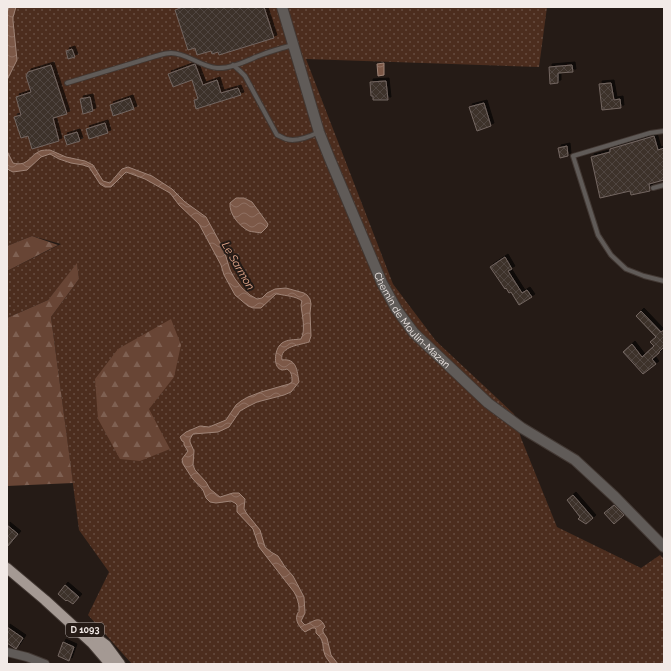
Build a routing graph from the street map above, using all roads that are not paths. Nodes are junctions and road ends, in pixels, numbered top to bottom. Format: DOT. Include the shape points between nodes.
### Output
graph roads {
  1 [pos="282,7"];
  2 [pos="293,44"];
  3 [pos="233,65"];
  4 [pos="66,84"];
  5 [pos="664,131"];
  6 [pos="320,132"];
  7 [pos="664,185"];
  8 [pos="654,188"];
  9 [pos="664,281"];
  10 [pos="664,547"];
  11 [pos="7,568"];
  12 [pos="46,600"];
  13 [pos="7,652"];
  14 [pos="45,664"];
  15 [pos="110,664"];
  16 [pos="120,664"];
  1 -- 2 [label="street, Chemin de Moulin-Mazan"];
  2 -- 3 [label="lane"];
  2 -- 6 [label="street, Chemin de Moulin-Mazan"];
  3 -- 4 [label="lane" via="216,68 170,53"];
  3 -- 6 [label="lane" via="245,76 277,134 292,140"];
  5 -- 9 [label="lane" via="572,156 598,235 611,255 626,269"];
  6 -- 10 [label="street, Chemin de Moulin-Mazan" via="382,283 414,334 488,403 522,428 575,460"];
  7 -- 8 [label="lane"];
  11 -- 12 [label="main road, D 1093"];
  12 -- 15 [label="main road, D 1093" via="92,643"];
  12 -- 16 [label="main road, D 1093" via="106,645"];
  13 -- 14 [label="street"];
}
